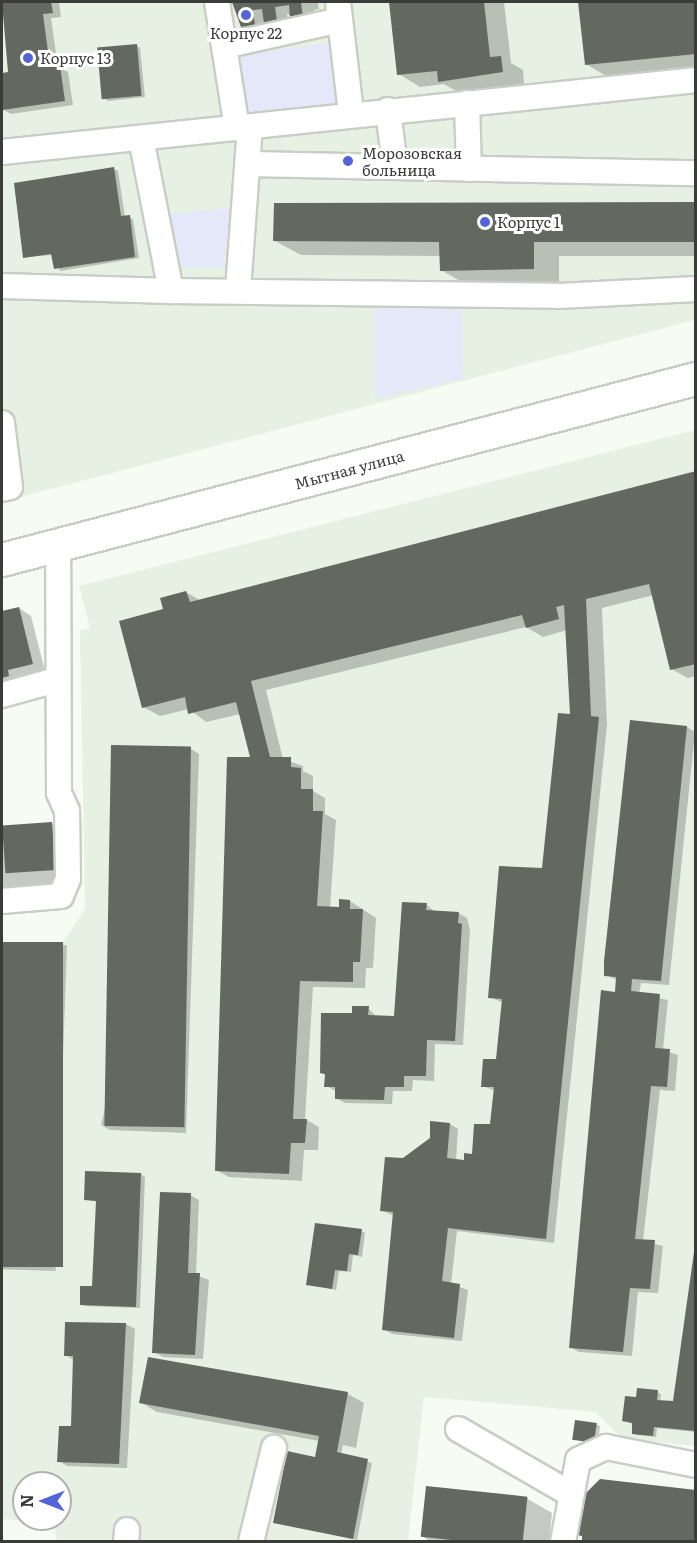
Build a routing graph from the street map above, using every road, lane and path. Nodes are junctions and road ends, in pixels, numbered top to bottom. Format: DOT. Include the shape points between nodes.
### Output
graph roads {
  1 [pos="217,2"];
  2 [pos="339,10"];
  3 [pos="224,46"];
  4 [pos="696,80"];
  5 [pos="467,103"];
  6 [pos="388,110"];
  7 [pos="351,113"];
  8 [pos="244,128"];
  9 [pos="141,138"];
  10 [pos="2,152"];
  11 [pos="250,164"];
  12 [pos="394,167"];
  13 [pos="469,169"];
  14 [pos="696,173"];
  15 [pos="2,286"];
  16 [pos="696,289"];
  17 [pos="238,290"];
  18 [pos="171,291"];
  19 [pos="696,379"];
  20 [pos="2,423"];
  21 [pos="2,489"];
  22 [pos="58,545"];
  23 [pos="2,560"];
  24 [pos="56,680"];
  25 [pos="2,695"];
  26 [pos="2,901"];
  27 [pos="458,1429"];
  28 [pos="274,1448"];
  29 [pos="696,1465"];
  30 [pos="569,1493"];
  31 [pos="251,1542"];
  32 [pos="563,1542"];
  1 -- 3 [label="lane"];
  2 -- 3 [label="lane"];
  2 -- 7 [label="lane"];
  3 -- 8 [label="lane"];
  4 -- 5 [label="lane"];
  5 -- 6 [label="lane"];
  5 -- 13 [label="lane"];
  6 -- 7 [label="lane"];
  6 -- 12 [label="lane"];
  7 -- 8 [label="lane"];
  8 -- 9 [label="lane"];
  8 -- 11 [label="lane"];
  9 -- 10 [label="lane"];
  9 -- 18 [label="lane"];
  11 -- 12 [label="lane"];
  11 -- 17 [label="lane"];
  12 -- 13 [label="lane"];
  13 -- 14 [label="lane"];
  15 -- 18 [label="lane"];
  16 -- 17 [label="lane" via="558,296"];
  17 -- 18 [label="lane"];
  19 -- 22 [label="main road, Мытная улица"];
  20 -- 21 [label="lane" via="10,487"];
  22 -- 23 [label="main road, Мытная улица"];
  22 -- 24 [label="lane"];
  24 -- 25 [label="lane"];
  24 -- 26 [label="lane" via="58,792 67,811 68,879 61,896"];
  27 -- 30 [label="lane"];
  28 -- 31 [label="lane"];
  29 -- 30 [label="lane" via="606,1447 578,1460"];
  30 -- 32 [label="lane"];
}
